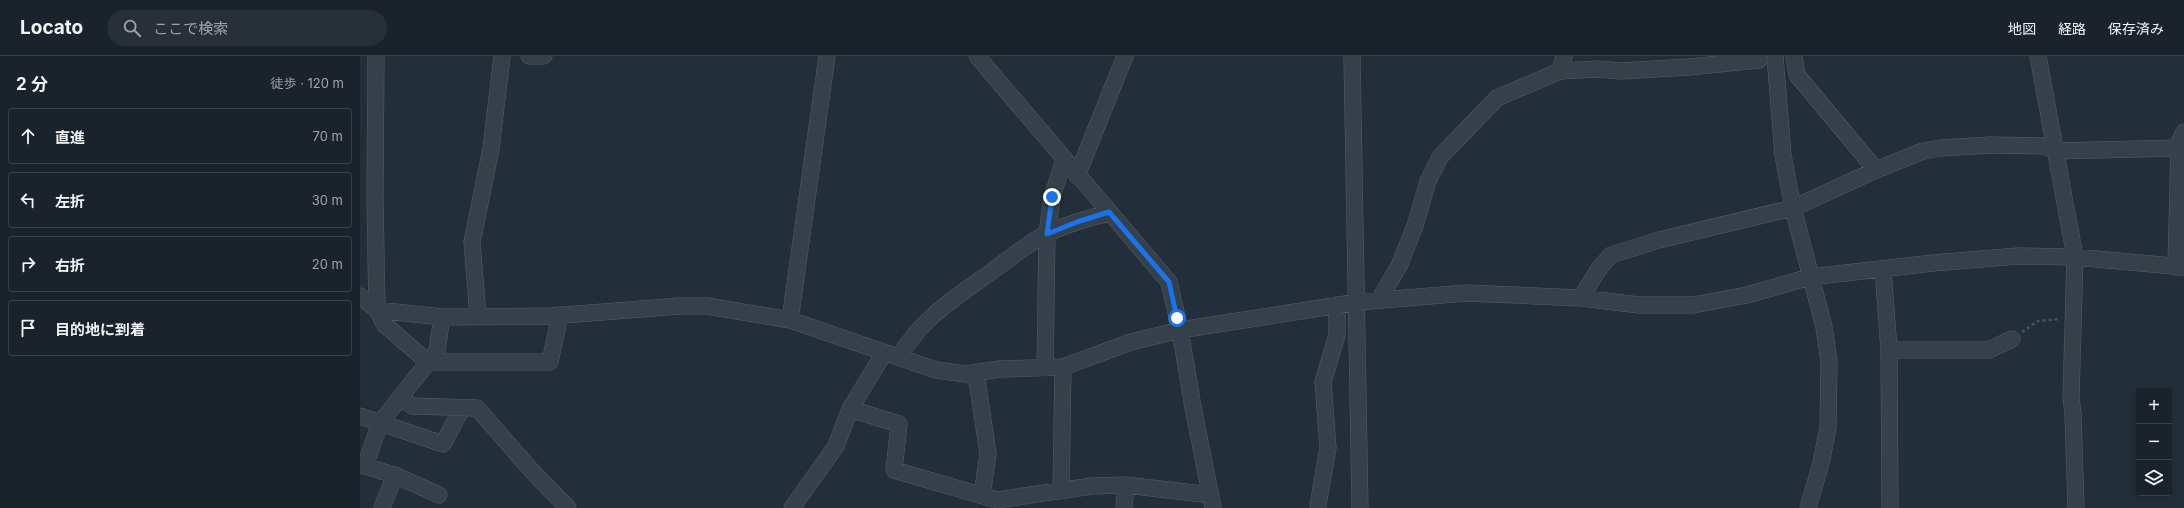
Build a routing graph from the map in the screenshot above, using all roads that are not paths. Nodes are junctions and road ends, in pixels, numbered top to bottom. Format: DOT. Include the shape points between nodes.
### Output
graph roads {
  1 [pos="376,56"];
  2 [pos="502,56"];
  3 [pos="529,56"];
  4 [pos="544,56"];
  5 [pos="827,56"];
  6 [pos="977,56"];
  7 [pos="1125,56"];
  8 [pos="1352,56"];
  9 [pos="1564,56"];
  10 [pos="2038,56"];
  11 [pos="1759,58"];
  12 [pos="1776,59"];
  13 [pos="1794,59"];
  14 [pos="1560,71"];
  15 [pos="2184,132"];
  16 [pos="2179,148"];
  17 [pos="2055,151"];
  18 [pos="1064,160"];
  19 [pos="1876,170"];
  20 [pos="1077,176"];
  21 [pos="2181,184"];
  22 [pos="1793,208"];
  23 [pos="1109,212"];
  24 [pos="1047,234"];
  25 [pos="2075,257"];
  26 [pos="2180,267"];
  27 [pos="1883,270"];
  28 [pos="1810,277"];
  29 [pos="360,296"];
  30 [pos="1581,298"];
  31 [pos="1379,300"];
  32 [pos="1358,302"];
  33 [pos="1337,305"];
  34 [pos="377,310"];
  35 [pos="560,315"];
  36 [pos="478,316"];
  37 [pos="442,317"];
  38 [pos="790,320"];
  39 [pos="1180,330"];
  40 [pos="2012,339"];
  41 [pos="1889,350"];
  42 [pos="892,355"];
  43 [pos="428,362"];
  44 [pos="1063,367"];
  45 [pos="1045,368"];
  46 [pos="976,373"];
  47 [pos="400,398"];
  48 [pos="462,408"];
  49 [pos="850,409"];
  50 [pos="360,416"];
  51 [pos="380,423"];
  52 [pos="363,465"];
  53 [pos="395,475"];
  54 [pos="1126,485"];
  55 [pos="1062,491"];
  56 [pos="439,495"];
  57 [pos="991,501"];
  58 [pos="1212,502"];
  59 [pos="1321,507"];
  60 [pos="382,508"];
  61 [pos="568,508"];
  62 [pos="792,508"];
  63 [pos="1124,508"];
  64 [pos="1360,508"];
  65 [pos="1808,508"];
  66 [pos="1890,508"];
  67 [pos="2076,508"];
  1 -- 34 [label="street"];
  2 -- 36 [label="street" via="491,149 472,242"];
  3 -- 4 [label="street"];
  5 -- 38 [label="street"];
  6 -- 18 [label="street"];
  7 -- 20 [label="street"];
  8 -- 32 [label="street"];
  9 -- 14 [label="street"];
  10 -- 17 [label="street"];
  11 -- 12 [label="street"];
  11 -- 14 [label="street" via="1689,67"];
  12 -- 13 [label="street"];
  12 -- 22 [label="street" via="1783,155"];
  13 -- 19 [label="street" via="1798,76"];
  14 -- 31 [label="street" via="1497,98 1440,157 1428,181 1415,226 1399,266"];
  15 -- 16 [label="street"];
  16 -- 17 [label="street"];
  16 -- 21 [label="street"];
  17 -- 19 [label="street" via="2045,146 1940,148 1923,151"];
  17 -- 25 [label="street"];
  18 -- 20 [label="street"];
  18 -- 24 [label="street" via="1052,197"];
  19 -- 22 [label="street"];
  20 -- 23 [label="street"];
  21 -- 26 [label="street"];
  22 -- 28 [label="street"];
  22 -- 30 [label="street" via="1659,240 1611,255 1598,270"];
  23 -- 24 [label="street"];
  23 -- 39 [label="street" via="1169,282"];
  24 -- 42 [label="street" via="938,310"];
  24 -- 45 [label="street"];
  25 -- 26 [label="street"];
  25 -- 27 [label="street" via="2018,256"];
  25 -- 67 [label="street" via="2071,397"];
  27 -- 28 [label="street"];
  27 -- 41 [label="street"];
  28 -- 30 [label="street" via="1693,305 1639,305"];
  28 -- 65 [label="street" via="1824,327 1829,362 1829,394 1827,435"];
  29 -- 34 [label="street"];
  30 -- 31 [label="street" via="1466,293"];
  31 -- 32 [label="street"];
  32 -- 33 [label="street"];
  32 -- 64 [label="street"];
  33 -- 39 [label="street"];
  33 -- 59 [label="street" via="1337,335 1323,382 1328,448"];
  34 -- 37 [label="street"];
  34 -- 43 [label="street" via="385,325"];
  35 -- 36 [label="street"];
  35 -- 38 [label="street" via="707,306"];
  35 -- 43 [label="street" via="550,362"];
  36 -- 37 [label="street"];
  37 -- 43 [label="street" via="437,351"];
  38 -- 42 [label="street"];
  39 -- 44 [label="street" via="1131,342"];
  39 -- 58 [label="street"];
  40 -- 41 [label="street" via="1989,350"];
  41 -- 66 [label="street"];
  42 -- 46 [label="street" via="936,370"];
  42 -- 49 [label="street"];
  43 -- 47 [label="street"];
  44 -- 45 [label="street"];
  44 -- 55 [label="street"];
  45 -- 46 [label="street" via="1000,369"];
  46 -- 57 [label="street" via="988,454"];
  47 -- 48 [label="street" via="412,406"];
  47 -- 51 [label="street"];
  48 -- 51 [label="street" via="443,444"];
  48 -- 61 [label="street" via="477,408"];
  49 -- 57 [label="street" via="899,424 894,470"];
  49 -- 62 [label="street" via="836,446"];
  50 -- 51 [label="street"];
  51 -- 52 [label="street"];
  52 -- 53 [label="street"];
  53 -- 56 [label="street"];
  53 -- 60 [label="street"];
  54 -- 55 [label="street" via="1092,486"];
  54 -- 58 [label="street"];
  54 -- 63 [label="street"];
  55 -- 57 [label="street"];
}
